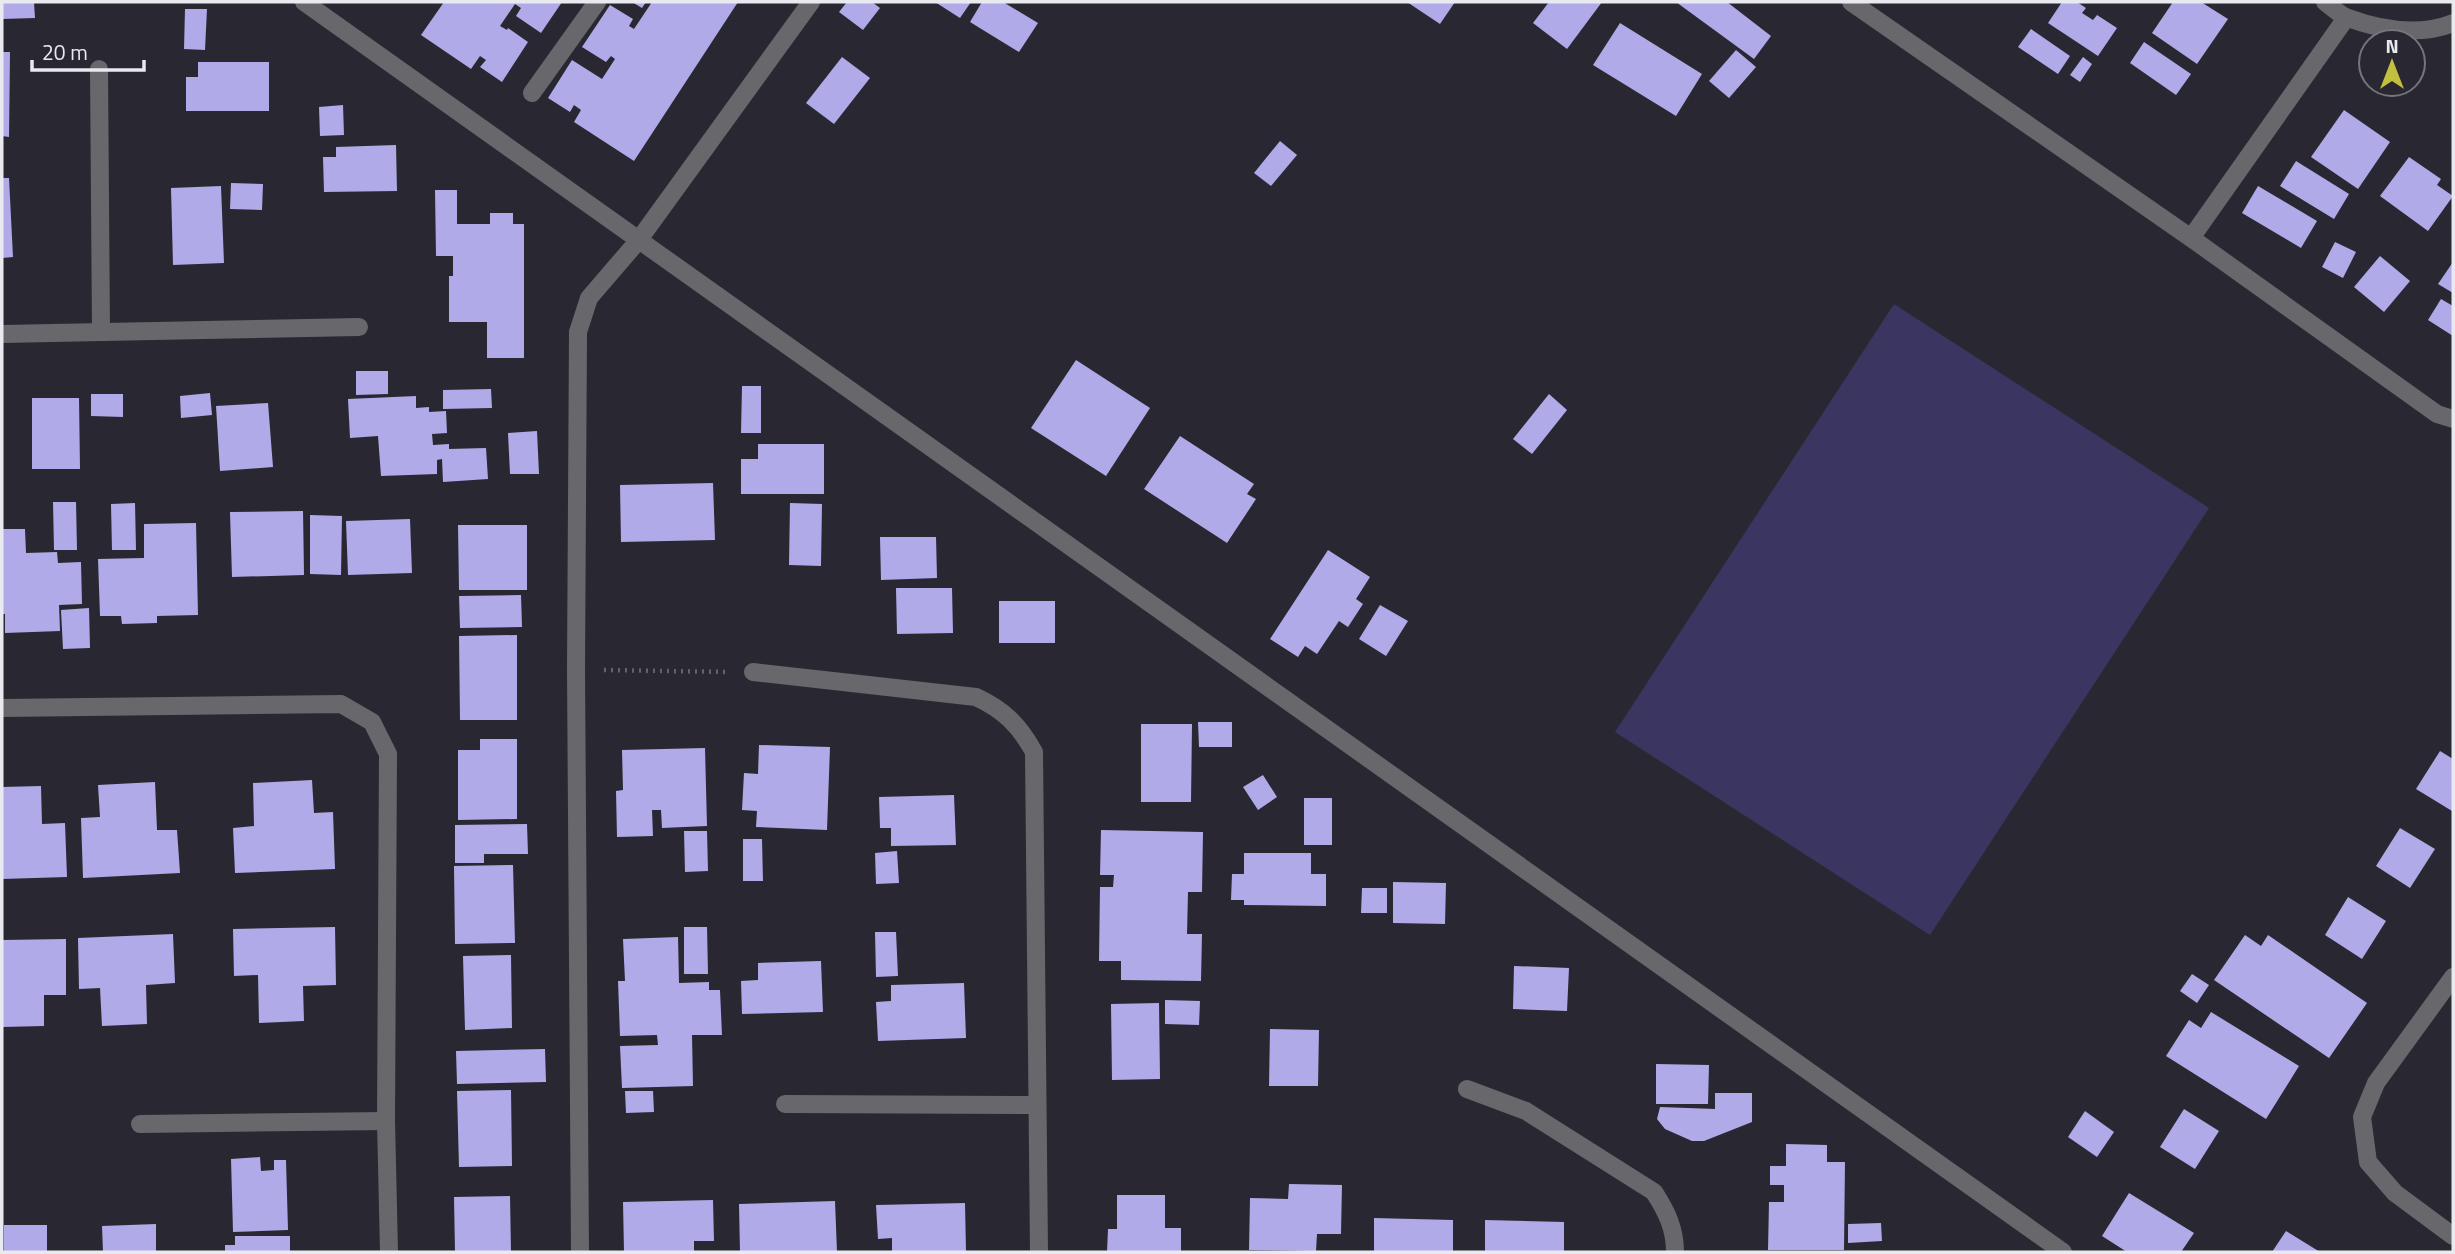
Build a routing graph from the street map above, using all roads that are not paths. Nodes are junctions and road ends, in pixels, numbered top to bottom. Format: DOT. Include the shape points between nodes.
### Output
graph roads {
  1 [pos="304,2"];
  2 [pos="597,2"];
  3 [pos="811,2"];
  4 [pos="1851,2"];
  5 [pos="2325,2"];
  6 [pos="2346,18"];
  7 [pos="2453,23"];
  8 [pos="99,69"];
  9 [pos="532,93"];
  10 [pos="2191,238"];
  11 [pos="638,241"];
  12 [pos="359,327"];
  13 [pos="101,332"];
  14 [pos="2,334"];
  15 [pos="2453,418"];
  16 [pos="753,672"];
  17 [pos="2,708"];
  18 [pos="2453,977"];
  19 [pos="1467,1089"];
  20 [pos="785,1104"];
  21 [pos="1037,1105"];
  22 [pos="386,1121"];
  23 [pos="140,1124"];
  24 [pos="2453,1236"];
  25 [pos="389,1252"];
  26 [pos="580,1252"];
  27 [pos="1039,1252"];
  28 [pos="1675,1252"];
  29 [pos="2063,1252"];
  1 -- 11 [label="street"];
  2 -- 9 [label="street"];
  3 -- 11 [label="street"];
  4 -- 10 [label="street"];
  5 -- 6 [label="street"];
  6 -- 7 [label="street" via="2413,32"];
  6 -- 10 [label="street"];
  8 -- 13 [label="street"];
  10 -- 15 [label="street" via="2437,414"];
  11 -- 26 [label="street" via="589,298 578,332"];
  11 -- 29 [label="street"];
  12 -- 13 [label="street"];
  13 -- 14 [label="street"];
  16 -- 21 [label="street" via="976,697 1012,719 1024,734 1034,752"];
  17 -- 22 [label="street" via="341,704 372,722 388,754"];
  18 -- 24 [label="street" via="2376,1083 2362,1117 2368,1162 2395,1193"];
  19 -- 28 [label="street" via="1526,1111 1654,1192 1668,1213"];
  20 -- 21 [label="street"];
  21 -- 27 [label="street"];
  22 -- 23 [label="street"];
  22 -- 25 [label="street"];
}
